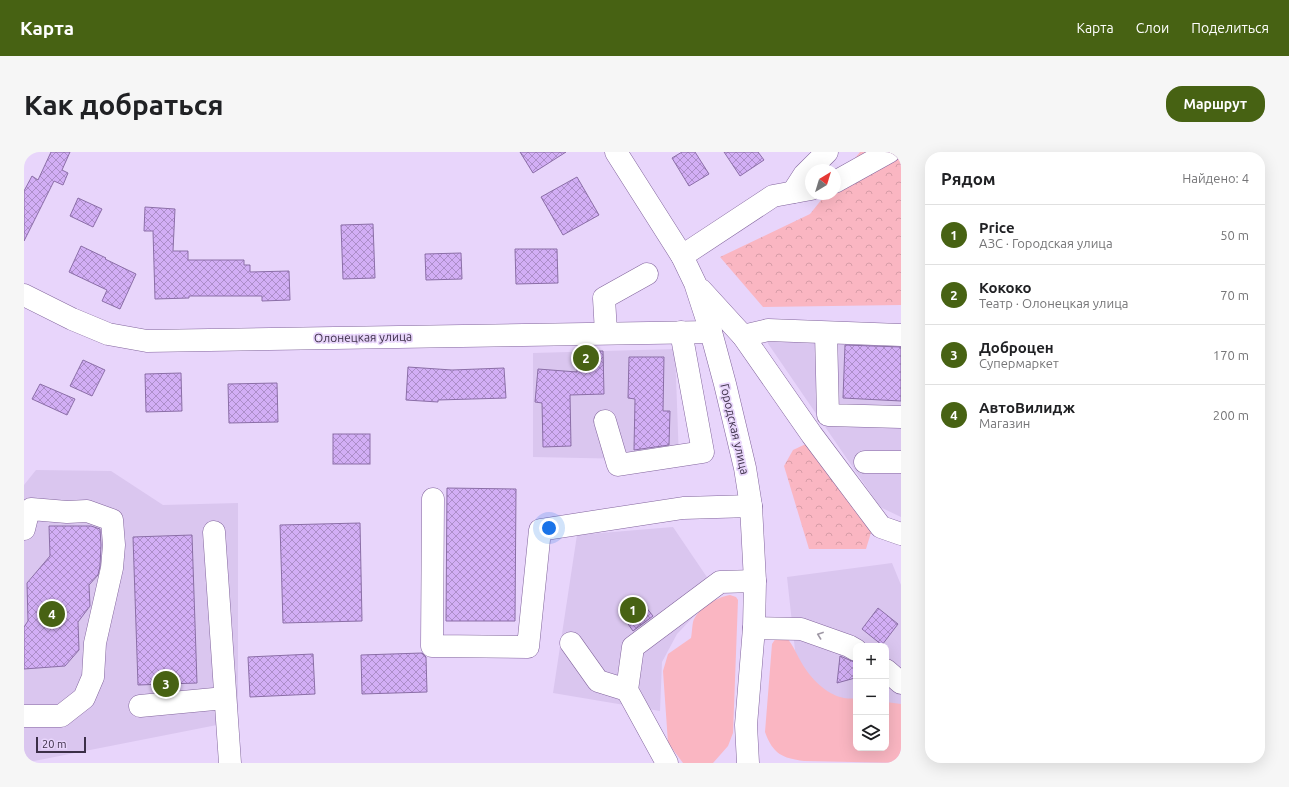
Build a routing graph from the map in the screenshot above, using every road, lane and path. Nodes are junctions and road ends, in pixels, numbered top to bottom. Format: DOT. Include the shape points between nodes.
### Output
graph roads {
  1 [pos="616,152"];
  2 [pos="827,152"];
  3 [pos="889,152"];
  4 [pos="841,179"];
  5 [pos="802,191"];
  6 [pos="682,256"];
  7 [pos="647,274"];
  8 [pos="695,283"];
  9 [pos="24,295"];
  10 [pos="681,332"];
  11 [pos="712,332"];
  12 [pos="606,333"];
  13 [pos="826,333"];
  14 [pos="901,335"];
  15 [pos="743,336"];
  16 [pos="901,417"];
  17 [pos="605,421"];
  18 [pos="865,462"];
  19 [pos="901,462"];
  20 [pos="433,499"];
  21 [pos="751,506"];
  22 [pos="24,529"];
  23 [pos="214,532"];
  24 [pos="901,534"];
  25 [pos="755,581"];
  26 [pos="754,628"];
  27 [pos="571,643"];
  28 [pos="853,648"];
  29 [pos="889,673"];
  30 [pos="901,683"];
  31 [pos="627,690"];
  32 [pos="225,698"];
  33 [pos="140,706"];
  34 [pos="24,716"];
  35 [pos="746,732"];
  36 [pos="230,763"];
  37 [pos="667,763"];
  38 [pos="736,763"];
  39 [pos="748,763"];
  1 -- 6 [label="street, Городская улица"];
  2 -- 5 [label="street" via="804,175"];
  3 -- 4 [label="street"];
  5 -- 6 [label="street" via="773,196"];
  6 -- 8 [label="street, Городская улица"];
  7 -- 12 [label="street" via="604,298"];
  8 -- 11 [label="street, Городская улица"];
  8 -- 15 [label="street"];
  9 -- 12 [label="street, Олонецкая улица" via="108,334 147,341"];
  10 -- 11 [label="street, Олонецкая улица"];
  10 -- 12 [label="street, Олонецкая улица"];
  10 -- 17 [label="street" via="703,452 618,465"];
  11 -- 21 [label="street, Городская улица" via="743,460"];
  13 -- 14 [label="street"];
  13 -- 15 [label="street" via="768,330"];
  13 -- 16 [label="street" via="828,415"];
  15 -- 24 [label="street" via="812,435 881,527"];
  18 -- 19 [label="street"];
  20 -- 21 [label="street" via="432,646 528,647 540,530 683,508"];
  21 -- 25 [label="street, Городская улица"];
  22 -- 34 [label="street" via="31,509 87,511 112,520 114,545 112,568 95,644 93,677 84,698 61,716"];
  23 -- 32 [label="street"];
  25 -- 26 [label="street, Городская улица"];
  25 -- 31 [label="street" via="720,582 633,647"];
  28 -- 26 [label="street, one-way" via="802,629"];
  26 -- 35 [label="street, Городская улица"];
  27 -- 31 [label="street" via="598,681"];
  29 -- 30 [label="street"];
  31 -- 37 [label="street"];
  32 -- 33 [label="street"];
  32 -- 36 [label="street"];
  35 -- 38 [label="street, Городская улица"];
  35 -- 39 [label="street, Городская улица"];
}
